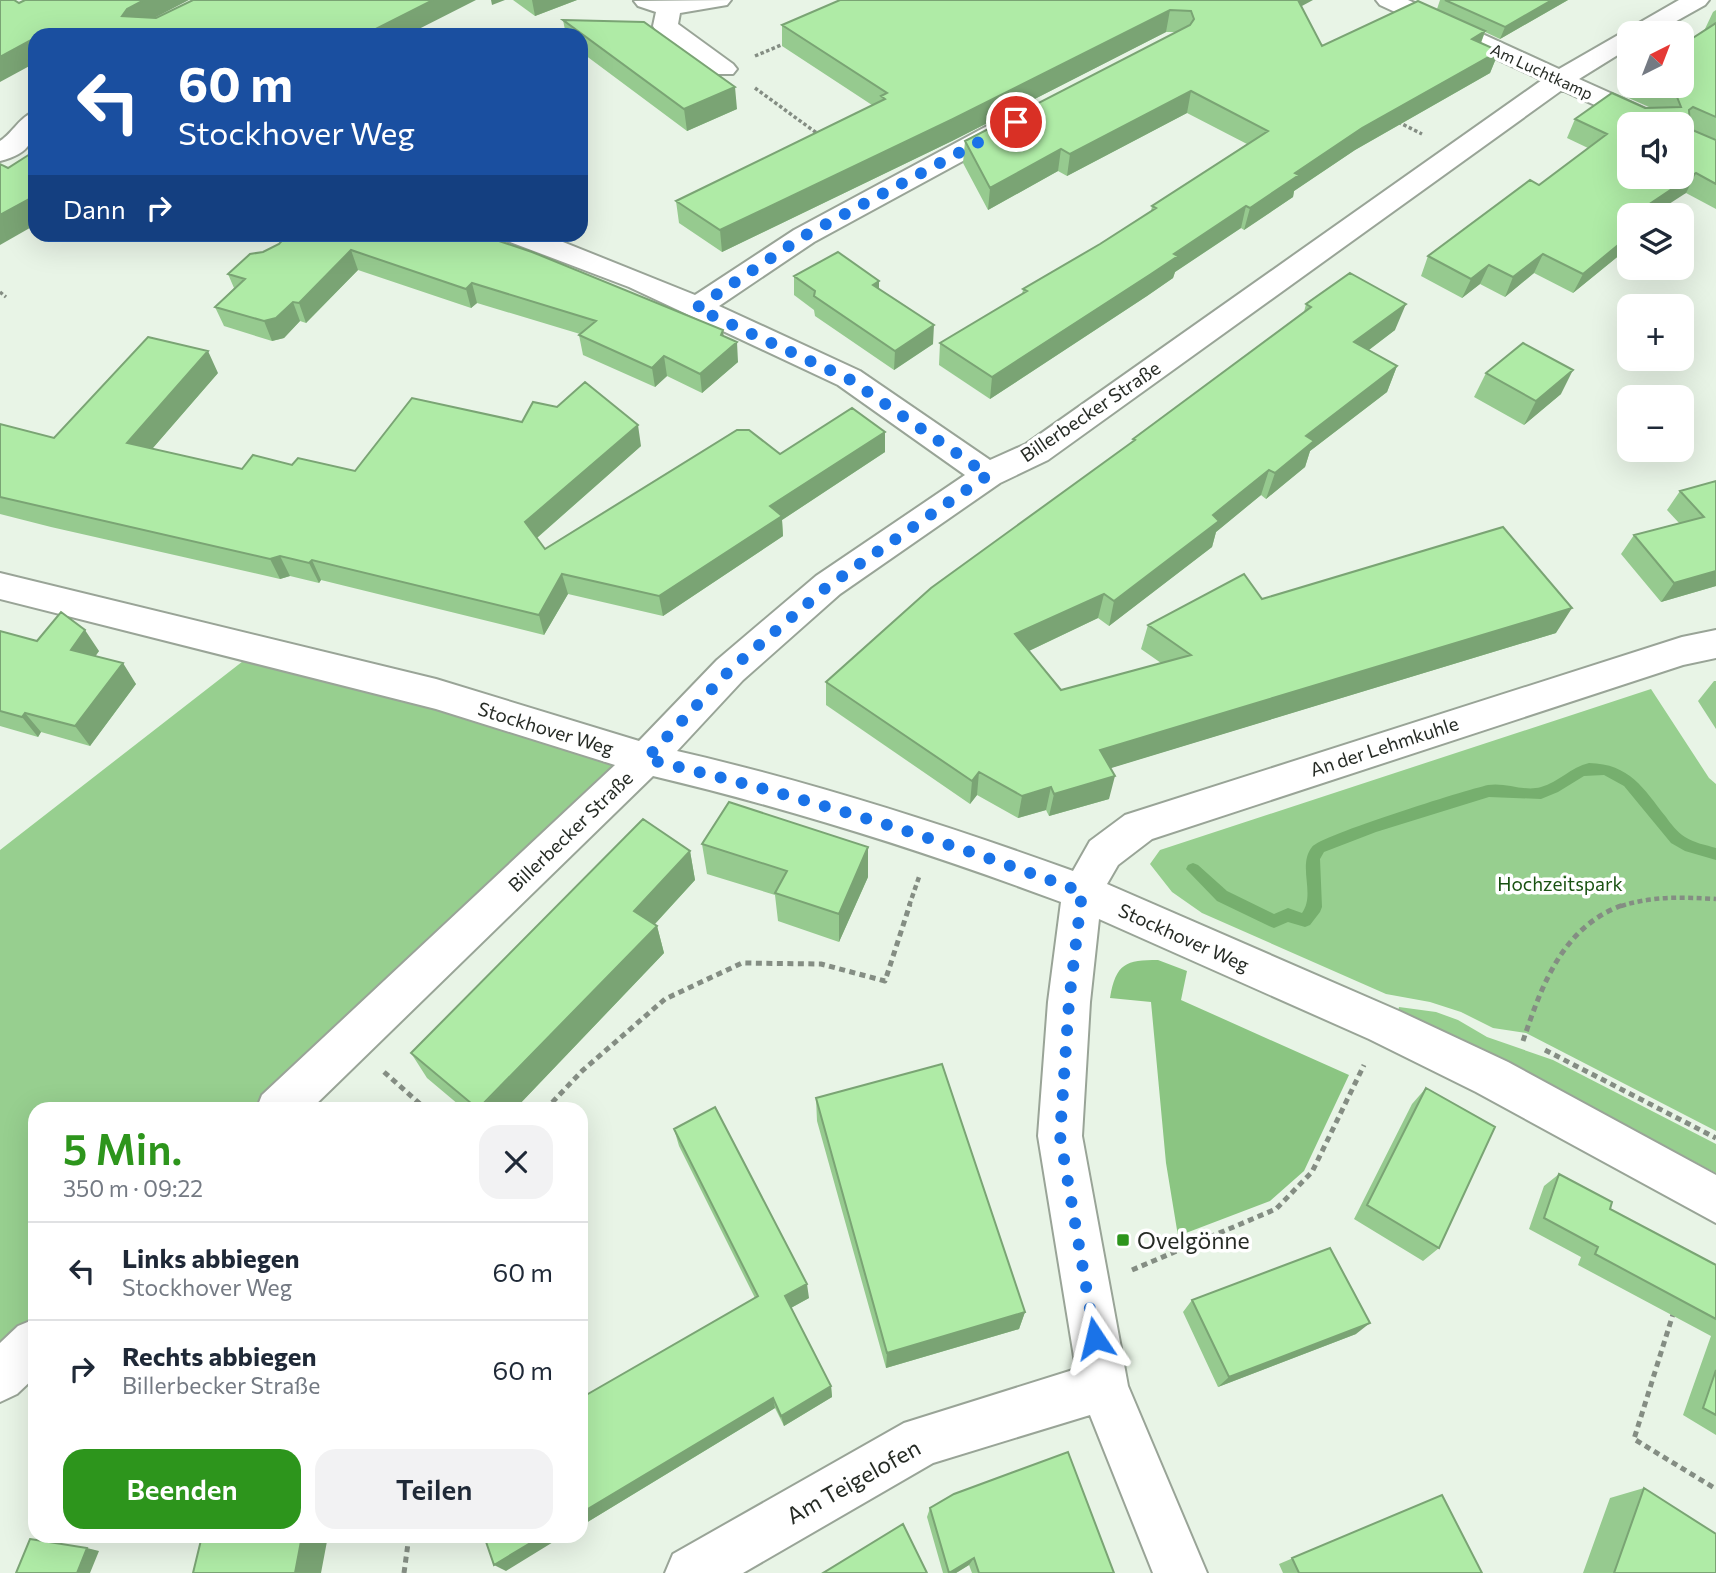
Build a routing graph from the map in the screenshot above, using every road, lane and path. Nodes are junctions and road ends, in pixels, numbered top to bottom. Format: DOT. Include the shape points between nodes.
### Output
graph roads {
  1 [pos="644,0"];
  2 [pos="719,0"];
  3 [pos="1388,0"];
  4 [pos="1697,0"];
  5 [pos="669,8"];
  6 [pos="1659,21"];
  7 [pos="787,42"];
  8 [pos="1617,45"];
  9 [pos="724,69"];
  10 [pos="1559,80"];
  11 [pos="1630,112"];
  12 [pos="1030,114"];
  13 [pos="1391,119"];
  14 [pos="28,129"];
  15 [pos="822,138"];
  16 [pos="0,153"];
  17 [pos="1457,153"];
  18 [pos="537,242"];
  19 [pos="0,292"];
  20 [pos="6,297"];
  21 [pos="696,308"];
  22 [pos="988,475"];
  23 [pos="4,593"];
  24 [pos="1716,644"];
  25 [pos="646,759"];
  26 [pos="932,837"];
  27 [pos="1082,892"];
  28 [pos="1716,899"];
  29 [pos="1384,1026"];
  30 [pos="1523,1041"];
  31 [pos="348,1042"];
  32 [pos="286,1102"];
  33 [pos="419,1102"];
  34 [pos="552,1102"];
  35 [pos="1716,1200"];
  36 [pos="1086,1289"];
  37 [pos="1678,1299"];
  38 [pos="28,1350"];
  39 [pos="0,1377"];
  40 [pos="28,1384"];
  41 [pos="1103,1386"];
  42 [pos="0,1390"];
  43 [pos="1716,1489"];
  44 [pos="407,1543"];
  45 [pos="404,1573"];
  46 [pos="692,1573"];
  47 [pos="1180,1573"];
  1 -- 5 [label="street"];
  2 -- 5 [label="street"];
  3 -- 10 [label="street, Am Luchtkamp"];
  4 -- 6 [label="street"];
  5 -- 9 [label="street" via="665,26"];
  7 -- 9 [label="path"];
  8 -- 10 [label="street, Billerbecker Straße"];
  9 -- 15 [label="path"];
  10 -- 11 [label="street, Am Luchtkamp"];
  10 -- 17 [label="street, Billerbecker Straße"];
  12 -- 21 [label="street" via="804,236"];
  13 -- 17 [label="path"];
  14 -- 16 [label="street"];
  17 -- 22 [label="street, Billerbecker Straße" via="1037,452"];
  18 -- 21 [label="street" via="592,261"];
  19 -- 20 [label="path"];
  21 -- 22 [label="street" via="849,379"];
  22 -- 25 [label="street, Billerbecker Straße" via="828,586 730,670"];
  23 -- 25 [label="street, Stockhover Weg" via="436,694"];
  24 -- 27 [label="street, An der Lehmkuhle" via="1682,651 1139,827 1104,853"];
  25 -- 26 [label="street, Stockhover Weg" via="740,781"];
  25 -- 31 [label="street, Billerbecker Straße"];
  26 -- 27 [label="street, Stockhover Weg"];
  26 -- 34 [label="path" via="885,981 821,964 742,963 665,999 582,1070"];
  27 -- 29 [label="street, Stockhover Weg"];
  27 -- 36 [label="street" via="1060,1136"];
  28 -- 30 [label="path" via="1636,900 1595,915 1572,938 1537,992"];
  29 -- 35 [label="street, Stockhover Weg" via="1493,1077"];
  29 -- 36 [label="path" via="1312,1172 1276,1209"];
  31 -- 32 [label="street, Billerbecker Straße"];
  31 -- 33 [label="path"];
  36 -- 41 [label="street"];
  37 -- 43 [label="path" via="1634,1439"];
  38 -- 39 [label="street"];
  40 -- 42 [label="street"];
  41 -- 46 [label="street, Am Teigelofen" via="922,1441"];
  41 -- 47 [label="street"];
  44 -- 45 [label="path"];
}
